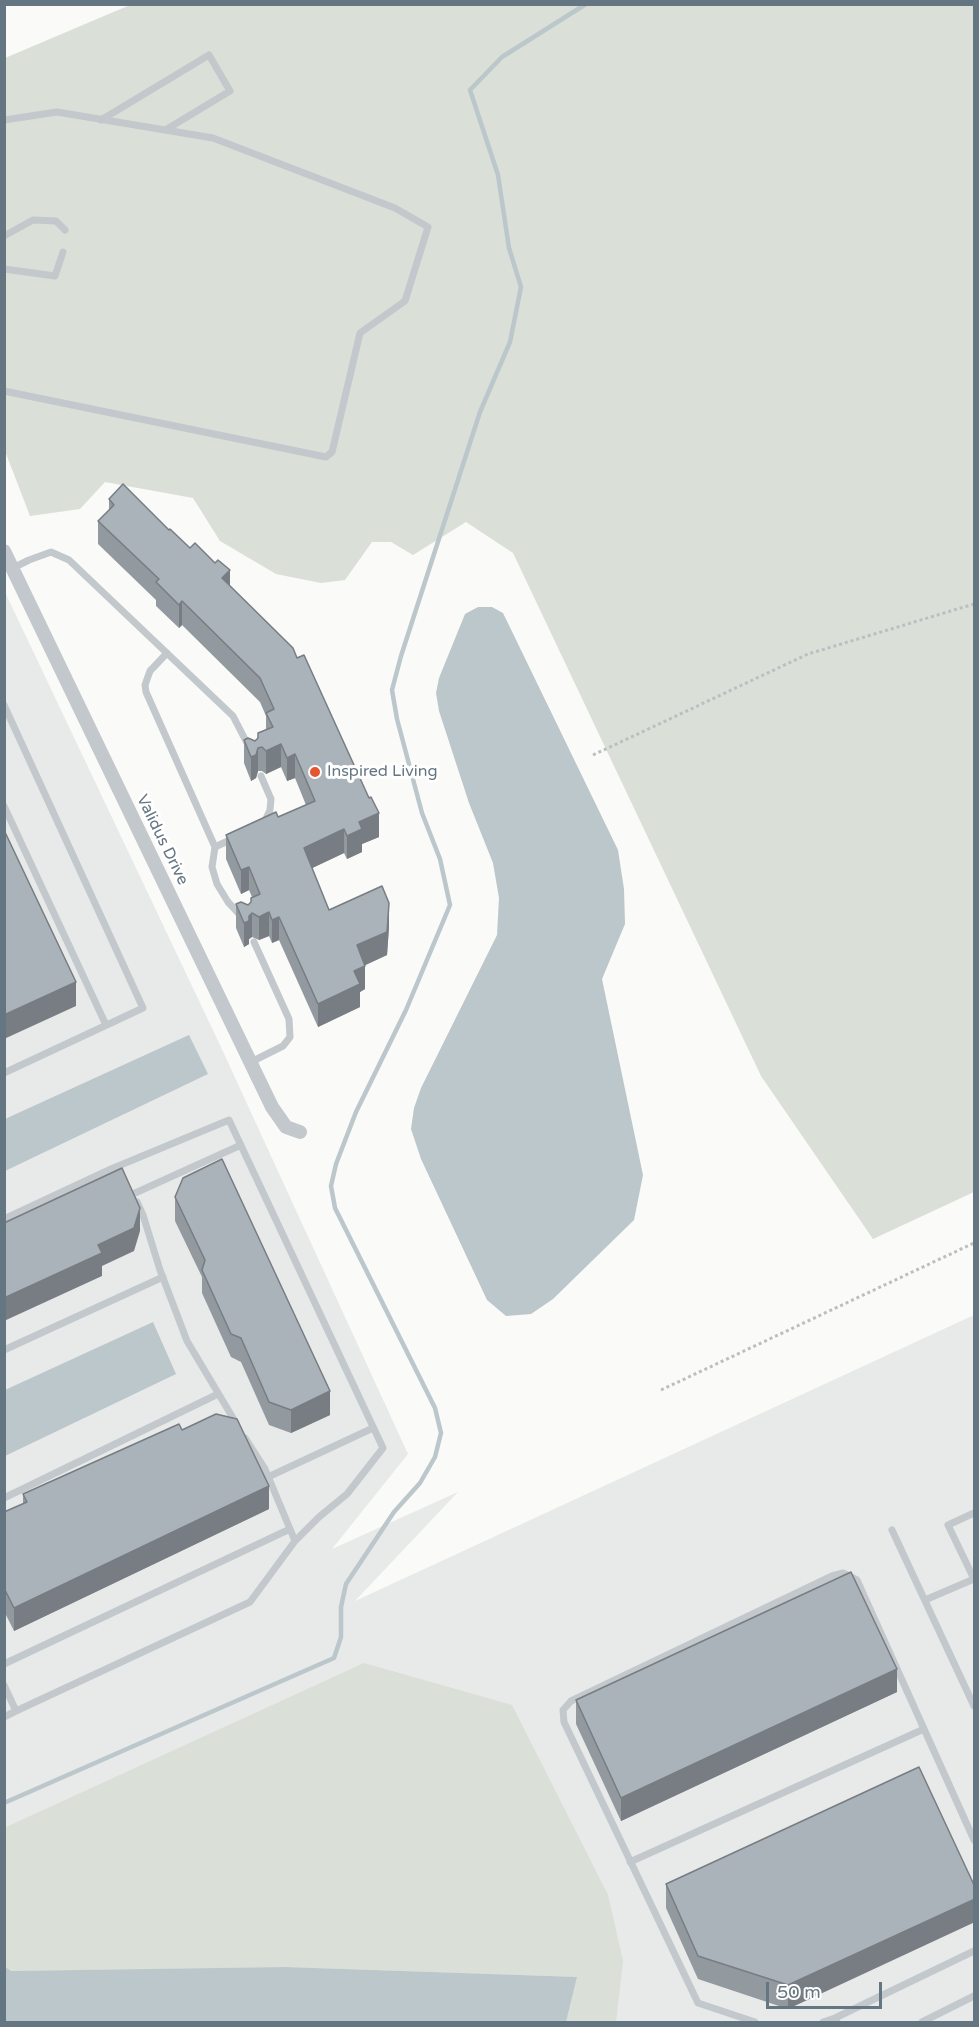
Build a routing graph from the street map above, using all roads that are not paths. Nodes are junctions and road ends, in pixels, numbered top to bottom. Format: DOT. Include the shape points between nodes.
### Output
graph roads {
  1 [pos="4,120"];
  2 [pos="101,120"];
  3 [pos="167,129"];
  4 [pos="65,230"];
  5 [pos="4,236"];
  6 [pos="63,252"];
  7 [pos="4,269"];
  8 [pos="4,391"];
  9 [pos="4,551"];
  10 [pos="13,568"];
  11 [pos="167,653"];
  12 [pos="4,705"];
  13 [pos="249,748"];
  14 [pos="261,776"];
  15 [pos="4,806"];
  16 [pos="259,827"];
  17 [pos="242,835"];
  18 [pos="215,847"];
  19 [pos="246,923"];
  20 [pos="254,942"];
  21 [pos="106,1026"];
  22 [pos="250,1062"];
  23 [pos="4,1073"];
  24 [pos="300,1132"];
  25 [pos="241,1145"];
  26 [pos="111,1168"];
  27 [pos="129,1187"];
  28 [pos="4,1219"];
  29 [pos="163,1277"];
  30 [pos="4,1350"];
  31 [pos="218,1394"];
  32 [pos="373,1428"];
  33 [pos="268,1477"];
  34 [pos="4,1498"];
  35 [pos="975,1513"];
  36 [pos="290,1529"];
  37 [pos="892,1530"];
  38 [pos="295,1541"];
  39 [pos="974,1579"];
  40 [pos="925,1600"];
  41 [pos="4,1664"];
  42 [pos="4,1685"];
  43 [pos="975,1706"];
  44 [pos="16,1711"];
  45 [pos="4,1717"];
  46 [pos="924,1729"];
  47 [pos="975,1840"];
  48 [pos="630,1862"];
  49 [pos="975,1951"];
  50 [pos="975,1996"];
  51 [pos="836,2020"];
  52 [pos="755,2022"];
  53 [pos="824,2022"];
  54 [pos="922,2022"];
  1 -- 2 [label="lane" via="57,112"];
  2 -- 3 [label="lane"];
  2 -- 3 [label="lane" via="209,55 230,92"];
  3 -- 8 [label="lane" via="213,138 395,208 428,227 405,301 360,333 332,452 326,457"];
  4 -- 5 [label="lane" via="56,221 33,220"];
  6 -- 7 [label="lane" via="56,276"];
  9 -- 10 [label="street, Validus Drive"];
  10 -- 11 [label="lane" via="43,554 61,555"];
  10 -- 22 [label="street, Validus Drive"];
  11 -- 13 [label="lane" via="233,716"];
  11 -- 18 [label="lane" via="150,671 146,692"];
  12 -- 21 [label="lane" via="143,1008"];
  14 -- 16 [label="lane" via="271,799 267,820"];
  15 -- 21 [label="lane"];
  17 -- 18 [label="lane"];
  18 -- 19 [label="lane" via="212,867 217,884"];
  20 -- 22 [label="lane" via="289,1019 290,1037 283,1046"];
  21 -- 23 [label="lane"];
  22 -- 24 [label="street, Validus Drive" via="286,1127"];
  25 -- 26 [label="lane" via="229,1120"];
  25 -- 27 [label="lane"];
  25 -- 32 [label="lane"];
  26 -- 27 [label="lane"];
  26 -- 28 [label="lane"];
  27 -- 29 [label="lane" via="143,1215"];
  29 -- 30 [label="lane"];
  29 -- 31 [label="lane" via="187,1341"];
  31 -- 33 [label="lane"];
  31 -- 34 [label="lane"];
  32 -- 33 [label="lane"];
  32 -- 38 [label="lane" via="383,1448 347,1494"];
  33 -- 36 [label="lane"];
  35 -- 39 [label="lane" via="948,1525"];
  36 -- 38 [label="lane"];
  36 -- 41 [label="lane"];
  37 -- 40 [label="lane"];
  38 -- 44 [label="lane" via="250,1602"];
  39 -- 40 [label="lane"];
  40 -- 43 [label="lane"];
  42 -- 44 [label="lane"];
  44 -- 45 [label="lane"];
  46 -- 47 [label="lane"];
  46 -- 48 [label="lane"];
  46 -- 48 [label="lane" via="857,1580 843,1573 832,1576 571,1701 563,1710 564,1722"];
  48 -- 52 [label="lane" via="698,2003"];
  49 -- 51 [label="lane"];
  50 -- 54 [label="lane"];
  51 -- 53 [label="lane"];
}
